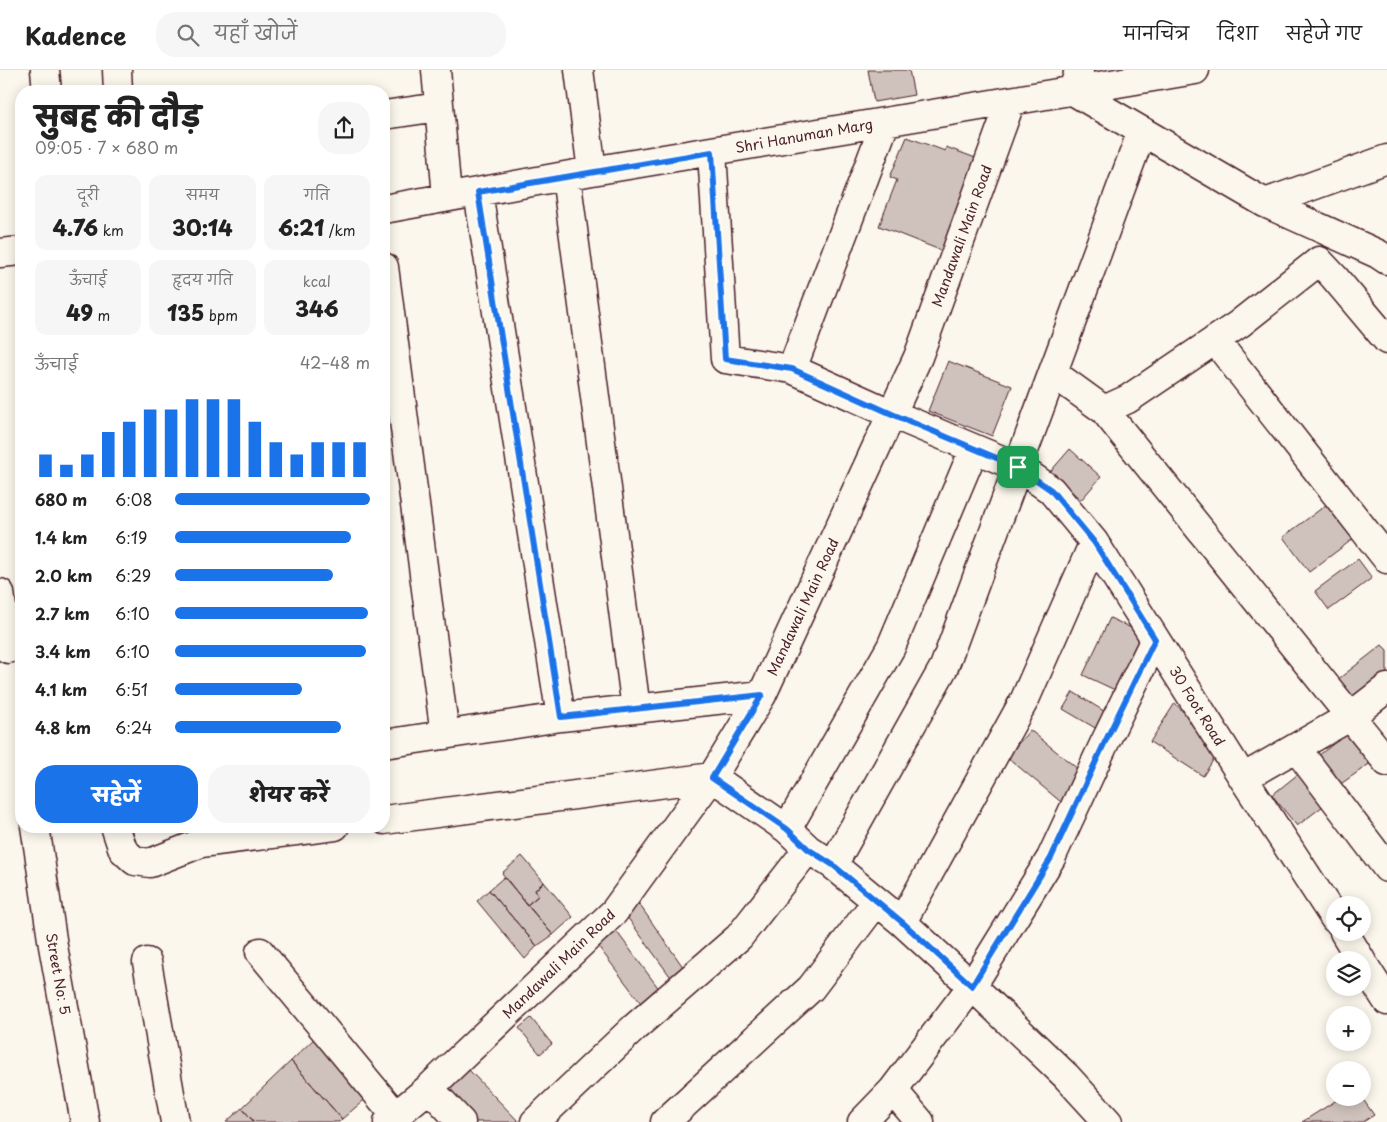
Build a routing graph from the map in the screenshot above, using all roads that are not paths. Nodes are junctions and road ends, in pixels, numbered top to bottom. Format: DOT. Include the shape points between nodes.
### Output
graph roads {
  1 [pos="45,70"];
  2 [pos="117,70"];
  3 [pos="436,70"];
  4 [pos="579,70"];
  5 [pos="1195,70"];
  6 [pos="1076,80"];
  7 [pos="46,85"];
  8 [pos="118,85"];
  9 [pos="1011,101"];
  10 [pos="439,107"];
  11 [pos="390,114"];
  12 [pos="884,123"];
  13 [pos="1142,131"];
  14 [pos="712,152"];
  15 [pos="1387,159"];
  16 [pos="579,174"];
  17 [pos="478,192"];
  18 [pos="447,197"];
  19 [pos="1266,203"];
  20 [pos="390,208"];
  21 [pos="1336,235"];
  22 [pos="15,252"];
  23 [pos="0,253"];
  24 [pos="1384,255"];
  25 [pos="1319,261"];
  26 [pos="390,313"];
  27 [pos="1216,340"];
  28 [pos="1387,340"];
  29 [pos="792,369"];
  30 [pos="1053,373"];
  31 [pos="1104,410"];
  32 [pos="892,414"];
  33 [pos="974,449"];
  34 [pos="1018,467"];
  35 [pos="1094,542"];
  36 [pos="1387,559"];
  37 [pos="0,593"];
  38 [pos="1155,639"];
  39 [pos="10,650"];
  40 [pos="1387,688"];
  41 [pos="762,695"];
  42 [pos="636,709"];
  43 [pos="1352,716"];
  44 [pos="561,717"];
  45 [pos="445,735"];
  46 [pos="390,743"];
  47 [pos="1296,748"];
  48 [pos="1387,762"];
  49 [pos="712,778"];
  50 [pos="1243,778"];
  51 [pos="390,819"];
  52 [pos="787,829"];
  53 [pos="36,833"];
  54 [pos="117,833"];
  55 [pos="230,833"];
  56 [pos="200,835"];
  57 [pos="808,849"];
  58 [pos="833,865"];
  59 [pos="1387,868"];
  60 [pos="876,902"];
  61 [pos="1326,905"];
  62 [pos="902,922"];
  63 [pos="260,952"];
  64 [pos="147,962"];
  65 [pos="1371,975"];
  66 [pos="972,986"];
  67 [pos="1387,1000"];
  68 [pos="430,1088"];
  69 [pos="893,1090"];
  70 [pos="392,1119"];
  71 [pos="85,1122"];
  72 [pos="176,1122"];
  73 [pos="461,1122"];
  74 [pos="535,1122"];
  75 [pos="665,1122"];
  76 [pos="862,1122"];
  77 [pos="920,1122"];
  78 [pos="1108,1122"];
  1 -- 7 [label="street"];
  2 -- 8 [label="street"];
  3 -- 10 [label="street"];
  4 -- 16 [label="street"];
  5 -- 6 [label="street, Shri Hanuman Marg"];
  6 -- 9 [label="street, Shri Hanuman Marg"];
  6 -- 13 [label="street"];
  9 -- 12 [label="street, Shri Hanuman Marg"];
  9 -- 32 [label="street, Mandawali Main Road" via="918,357"];
  10 -- 11 [label="street"];
  10 -- 18 [label="street"];
  12 -- 14 [label="street, Shri Hanuman Marg"];
  12 -- 29 [label="street"];
  13 -- 19 [label="street"];
  13 -- 30 [label="street"];
  14 -- 16 [label="street, Shri Hanuman Marg"];
  14 -- 29 [label="street, 30 Foot Road" via="725,359"];
  15 -- 19 [label="street"];
  16 -- 17 [label="street, Shri Hanuman Marg"];
  16 -- 42 [label="street"];
  17 -- 18 [label="street, Shri Hanuman Marg"];
  17 -- 44 [label="street"];
  18 -- 20 [label="street, Shri Hanuman Marg"];
  19 -- 21 [label="street"];
  21 -- 24 [label="street"];
  21 -- 25 [label="street"];
  22 -- 23 [label="street"];
  25 -- 27 [label="street"];
  25 -- 28 [label="street"];
  26 -- 45 [label="street"];
  27 -- 31 [label="street" via="1128,399"];
  27 -- 36 [label="street"];
  29 -- 32 [label="street, 30 Foot Road"];
  30 -- 31 [label="street"];
  30 -- 34 [label="street"];
  31 -- 43 [label="street"];
  32 -- 33 [label="street, 30 Foot Road"];
  32 -- 41 [label="street, Mandawali Main Road"];
  33 -- 34 [label="street, 30 Foot Road"];
  33 -- 52 [label="street" via="891,647"];
  34 -- 35 [label="street, 30 Foot Road" via="1051,490"];
  34 -- 58 [label="street" via="944,667"];
  35 -- 38 [label="street, 30 Foot Road"];
  35 -- 62 [label="street" via="1025,699"];
  37 -- 39 [label="street"];
  38 -- 50 [label="street, 30 Foot Road"];
  38 -- 66 [label="street" via="1051,858"];
  40 -- 43 [label="street"];
  41 -- 42 [label="street"];
  41 -- 49 [label="street, Mandawali Main Road"];
  42 -- 44 [label="street"];
  43 -- 47 [label="street"];
  43 -- 48 [label="street"];
  44 -- 45 [label="street"];
  45 -- 46 [label="street"];
  47 -- 50 [label="street"];
  47 -- 59 [label="street"];
  49 -- 51 [label="street"];
  49 -- 52 [label="street"];
  49 -- 68 [label="street, Mandawali Main Road" via="614,912"];
  50 -- 61 [label="street, 30 Foot Road"];
  52 -- 57 [label="street"];
  53 -- 71 [label="street, Street No: 5"];
  54 -- 56 [label="street" via="123,850 134,861 150,863"];
  55 -- 56 [label="street"];
  57 -- 58 [label="street"];
  57 -- 74 [label="street" via="739,937 635,1027"];
  58 -- 60 [label="street"];
  60 -- 62 [label="street"];
  60 -- 75 [label="street" via="811,988"];
  62 -- 66 [label="street"];
  63 -- 70 [label="street"];
  64 -- 72 [label="street"];
  65 -- 67 [label="street"];
  66 -- 69 [label="street"];
  66 -- 78 [label="street" via="1066,1076"];
  68 -- 70 [label="street, Mandawali Main Road"];
  68 -- 73 [label="street"];
  69 -- 76 [label="street"];
  69 -- 77 [label="street"];
}
